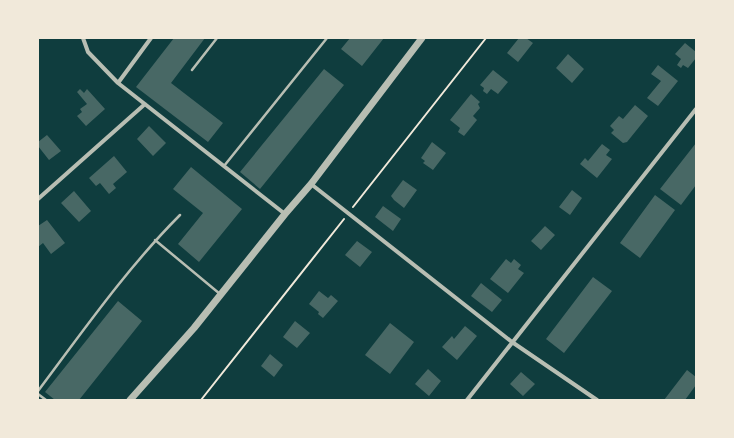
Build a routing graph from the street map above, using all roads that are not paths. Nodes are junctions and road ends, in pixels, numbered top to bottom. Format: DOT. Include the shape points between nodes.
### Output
graph roads {
  1 [pos="82,38"];
  2 [pos="151,38"];
  3 [pos="218,38"];
  4 [pos="327,38"];
  5 [pos="422,38"];
  6 [pos="192,70"];
  7 [pos="118,83"];
  8 [pos="145,104"];
  9 [pos="696,109"];
  10 [pos="224,166"];
  11 [pos="311,184"];
  12 [pos="38,200"];
  13 [pos="285,214"];
  14 [pos="180,215"];
  15 [pos="156,240"];
  16 [pos="221,295"];
  17 [pos="512,342"];
  18 [pos="38,391"];
  19 [pos="38,394"];
  20 [pos="46,400"];
  21 [pos="130,400"];
  22 [pos="467,400"];
  23 [pos="597,400"];
  1 -- 7 [label="street" via="88,52"];
  2 -- 7 [label="street"];
  3 -- 6 [label="lane"];
  4 -- 10 [label="lane"];
  5 -- 11 [label="street"];
  7 -- 8 [label="street"];
  8 -- 10 [label="street"];
  8 -- 12 [label="street"];
  9 -- 17 [label="street"];
  10 -- 13 [label="street"];
  11 -- 13 [label="street"];
  11 -- 17 [label="street"];
  13 -- 16 [label="street"];
  14 -- 15 [label="lane"];
  15 -- 16 [label="lane"];
  15 -- 18 [label="lane"];
  16 -- 21 [label="street"];
  17 -- 22 [label="street"];
  17 -- 23 [label="street"];
  19 -- 20 [label="lane"];
}
